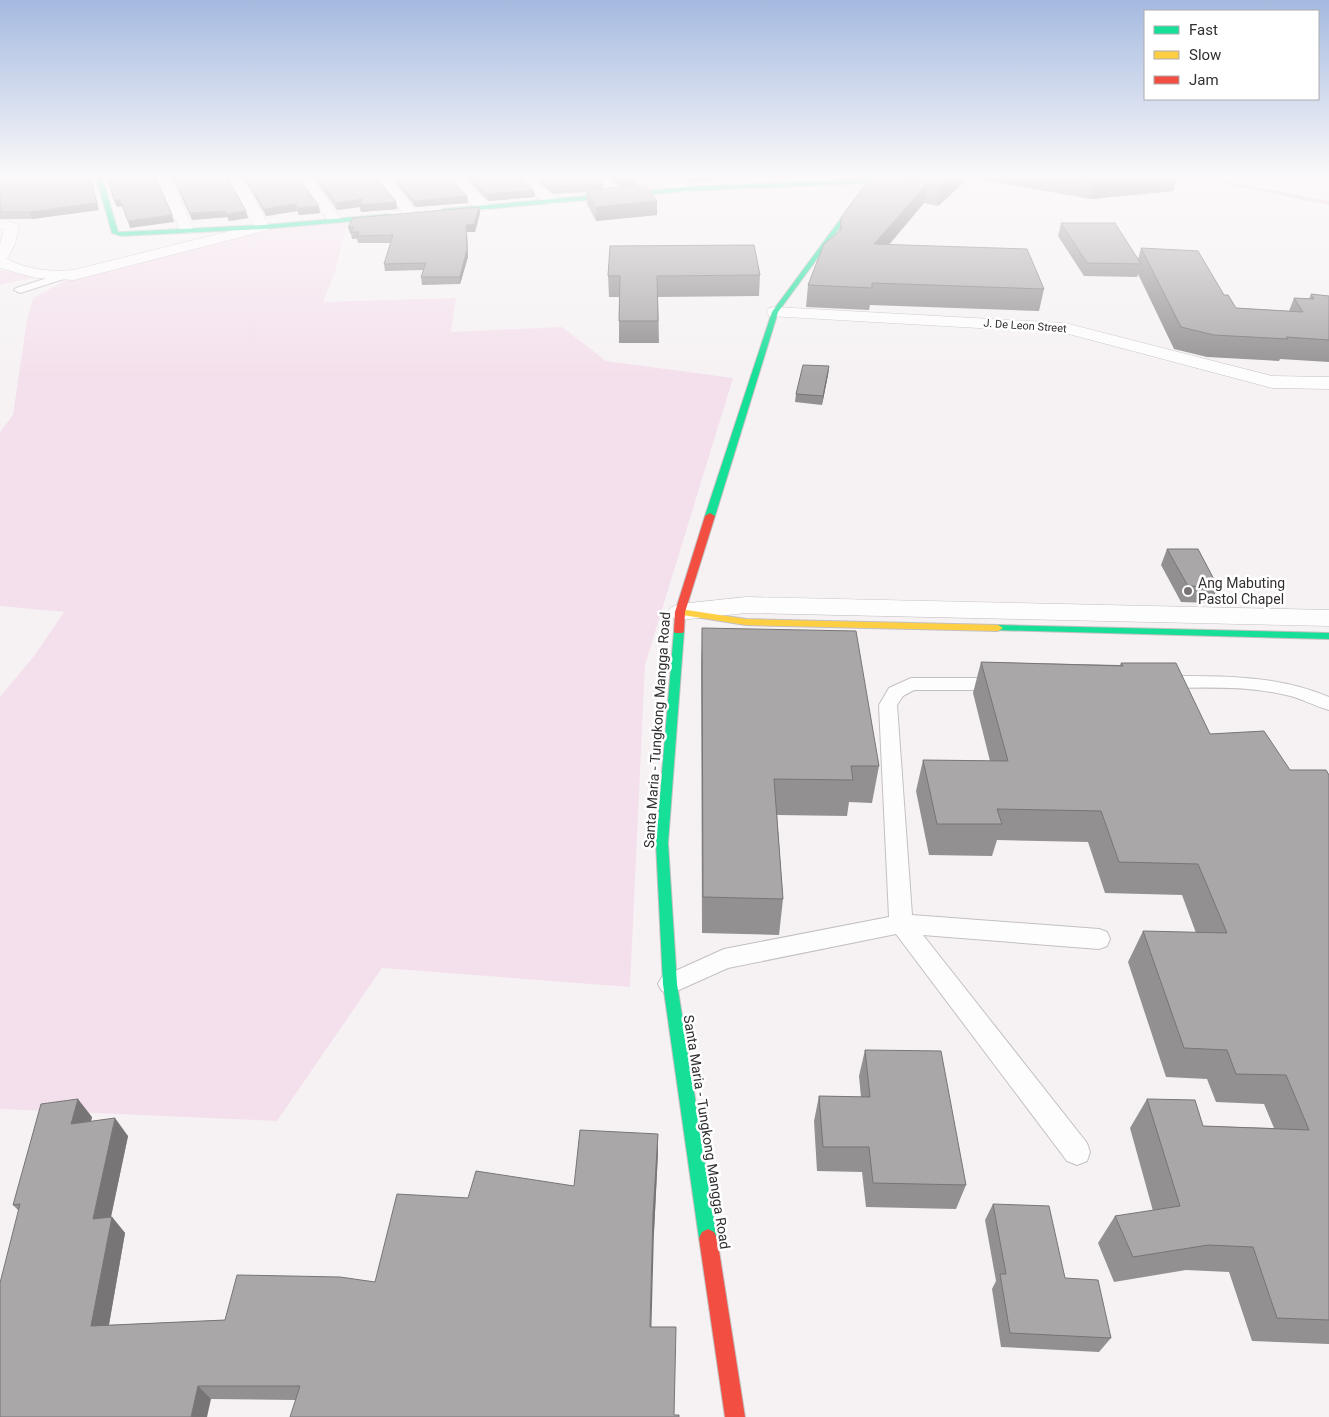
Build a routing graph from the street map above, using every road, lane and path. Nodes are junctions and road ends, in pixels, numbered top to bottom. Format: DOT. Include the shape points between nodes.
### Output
graph roads {
  1 [pos="8,243"];
  2 [pos="200,243"];
  3 [pos="827,243"];
  4 [pos="0,260"];
  5 [pos="63,276"];
  6 [pos="20,290"];
  7 [pos="775,312"];
  8 [pos="1329,384"];
  9 [pos="680,612"];
  10 [pos="1329,618"];
  11 [pos="1329,636"];
  12 [pos="1139,682"];
  13 [pos="1020,683"];
  14 [pos="1329,704"];
  15 [pos="901,924"];
  16 [pos="1099,938"];
  17 [pos="670,984"];
  18 [pos="1077,1152"];
  19 [pos="735,1417"];
  1 -- 4 [label="street"];
  2 -- 5 [label="street"];
  3 -- 7 [label="street, Santa Maria - Tungkong Mangga Road"];
  4 -- 5 [label="street" via="26,271"];
  5 -- 6 [label="lane"];
  7 -- 8 [label="street, J. De Leon Street" via="1065,328 1272,382"];
  7 -- 9 [label="street, Santa Maria - Tungkong Mangga Road"];
  9 -- 10 [label="street" via="746,606"];
  9 -- 11 [label="street" via="746,622"];
  9 -- 17 [label="street, Santa Maria - Tungkong Mangga Road" via="662,843"];
  12 -- 14 [label="lane" via="1247,681 1284,687"];
  13 -- 15 [label="lane" via="911,684 896,692 888,705"];
  15 -- 16 [label="lane"];
  15 -- 17 [label="lane" via="724,959"];
  15 -- 18 [label="lane"];
  17 -- 19 [label="street, Santa Maria - Tungkong Mangga Road"];
}
